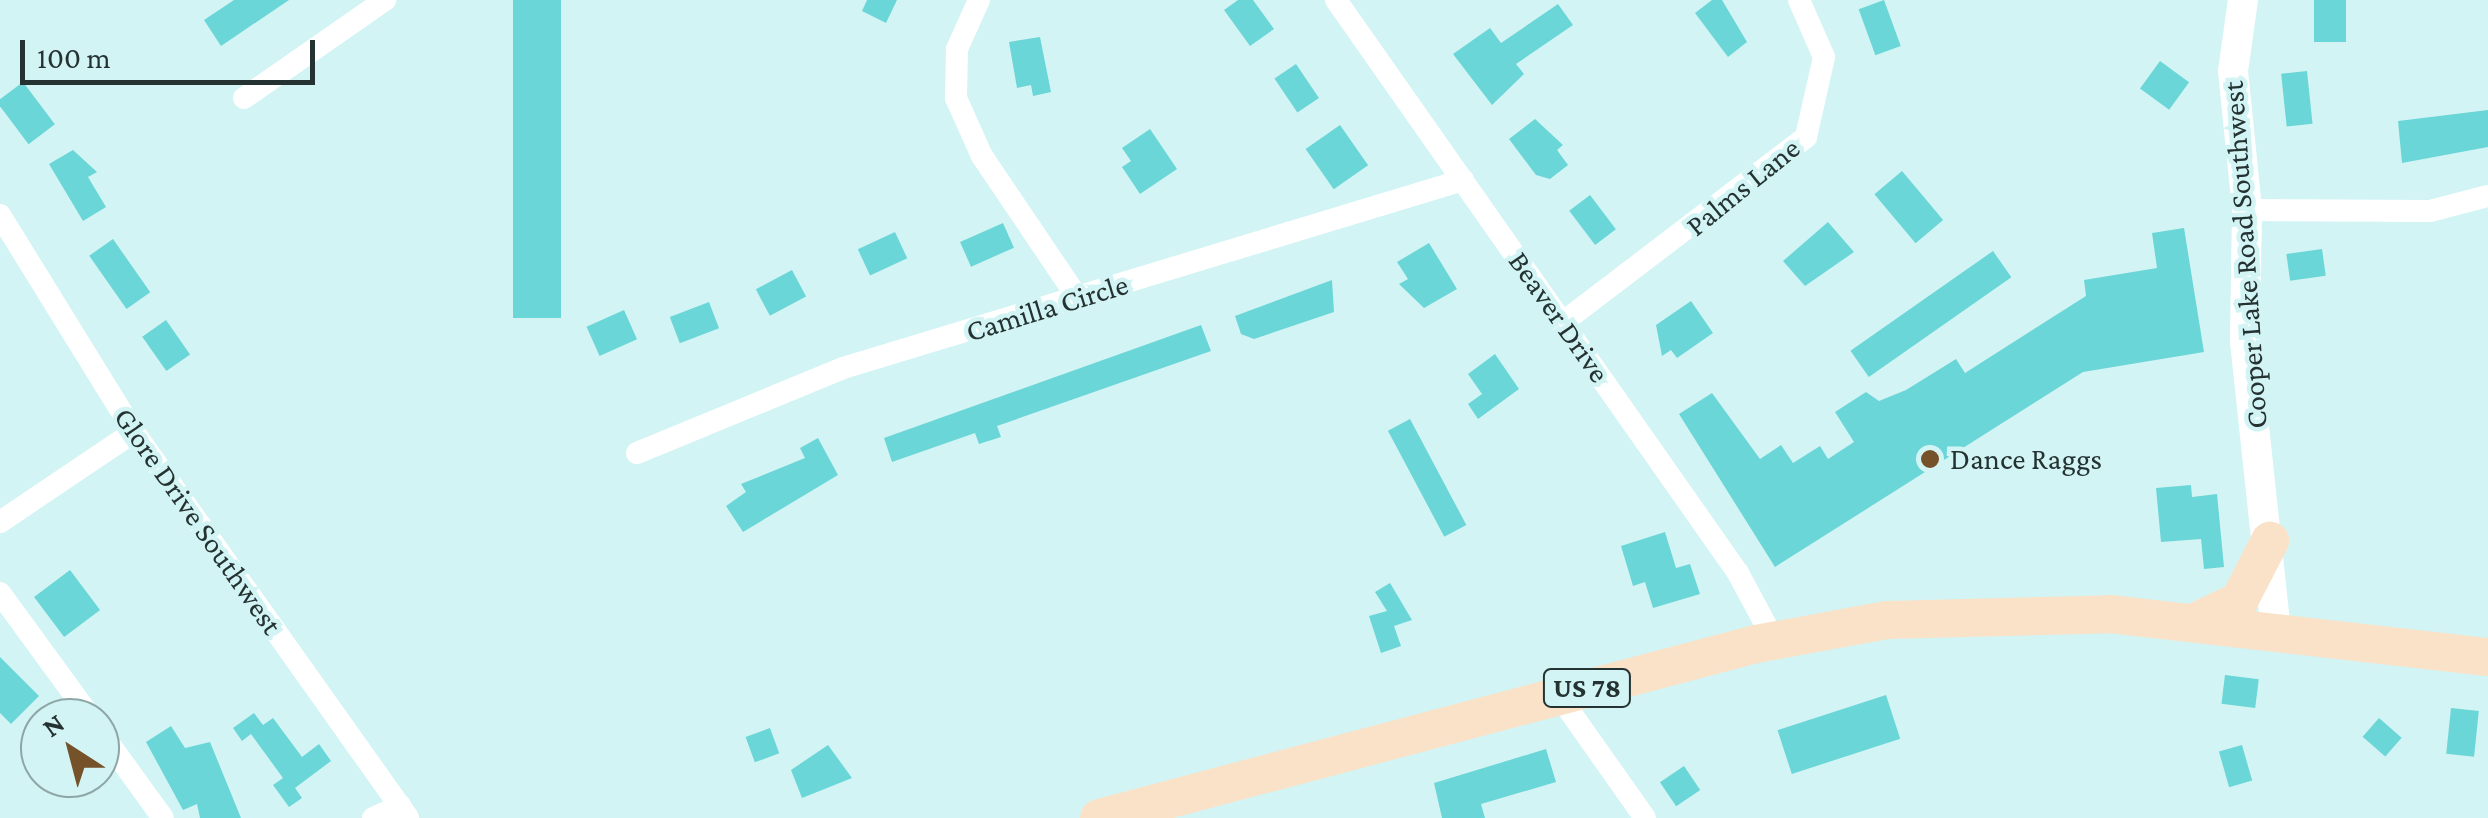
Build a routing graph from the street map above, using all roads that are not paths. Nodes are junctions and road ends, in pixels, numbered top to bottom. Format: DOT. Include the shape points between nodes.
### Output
graph roads {
  1 [pos="341,0"];
  2 [pos="385,0"];
  3 [pos="979,0"];
  4 [pos="1336,0"];
  5 [pos="1798,0"];
  6 [pos="2243,0"];
  7 [pos="356,20"];
  8 [pos="244,98"];
  9 [pos="1463,180"];
  10 [pos="2488,196"];
  11 [pos="2247,210"];
  12 [pos="0,214"];
  13 [pos="1078,300"];
  14 [pos="1562,323"];
  15 [pos="134,432"];
  16 [pos="637,453"];
  17 [pos="0,522"];
  18 [pos="2270,541"];
  19 [pos="0,593"];
  20 [pos="2195,622"];
  21 [pos="2276,630"];
  22 [pos="1774,640"];
  23 [pos="2488,657"];
  24 [pos="1559,696"];
  25 [pos="76,698"];
  26 [pos="120,758"];
  27 [pos="404,812"];
  28 [pos="164,818"];
  29 [pos="373,818"];
  30 [pos="1099,818"];
  31 [pos="1645,818"];
  1 -- 7 [label="street"];
  2 -- 7 [label="street"];
  3 -- 13 [label="street" via="957,49 956,98 982,156"];
  4 -- 9 [label="street, Beaver Drive"];
  5 -- 14 [label="street, Palms Lane" via="1824,57 1806,137"];
  6 -- 11 [label="street, Cooper Lake Road Southwest" via="2232,71"];
  7 -- 8 [label="street"];
  9 -- 13 [label="street, Camilla Circle"];
  9 -- 14 [label="street, Beaver Drive"];
  10 -- 11 [label="street" via="2430,211"];
  11 -- 18 [label="street, Cooper Lake Road Southwest" via="2245,342"];
  12 -- 15 [label="street, Glore Drive Southwest"];
  13 -- 16 [label="street, Camilla Circle" via="843,368"];
  14 -- 22 [label="street, Beaver Drive"];
  15 -- 17 [label="street"];
  15 -- 27 [label="street, Glore Drive Southwest"];
  18 -- 20 [label="main road" via="2239,601"];
  18 -- 21 [label="street, Cooper Lake Road Southwest"];
  19 -- 25 [label="street"];
  20 -- 21 [label="main road, US 78"];
  20 -- 22 [label="main road, US 78" via="1952,614"];
  21 -- 23 [label="main road, US 78"];
  22 -- 24 [label="main road, US 78"];
  24 -- 30 [label="main road, US 78"];
  24 -- 31 [label="street"];
  26 -- 28 [label="street"];
  27 -- 29 [label="street"];
}
